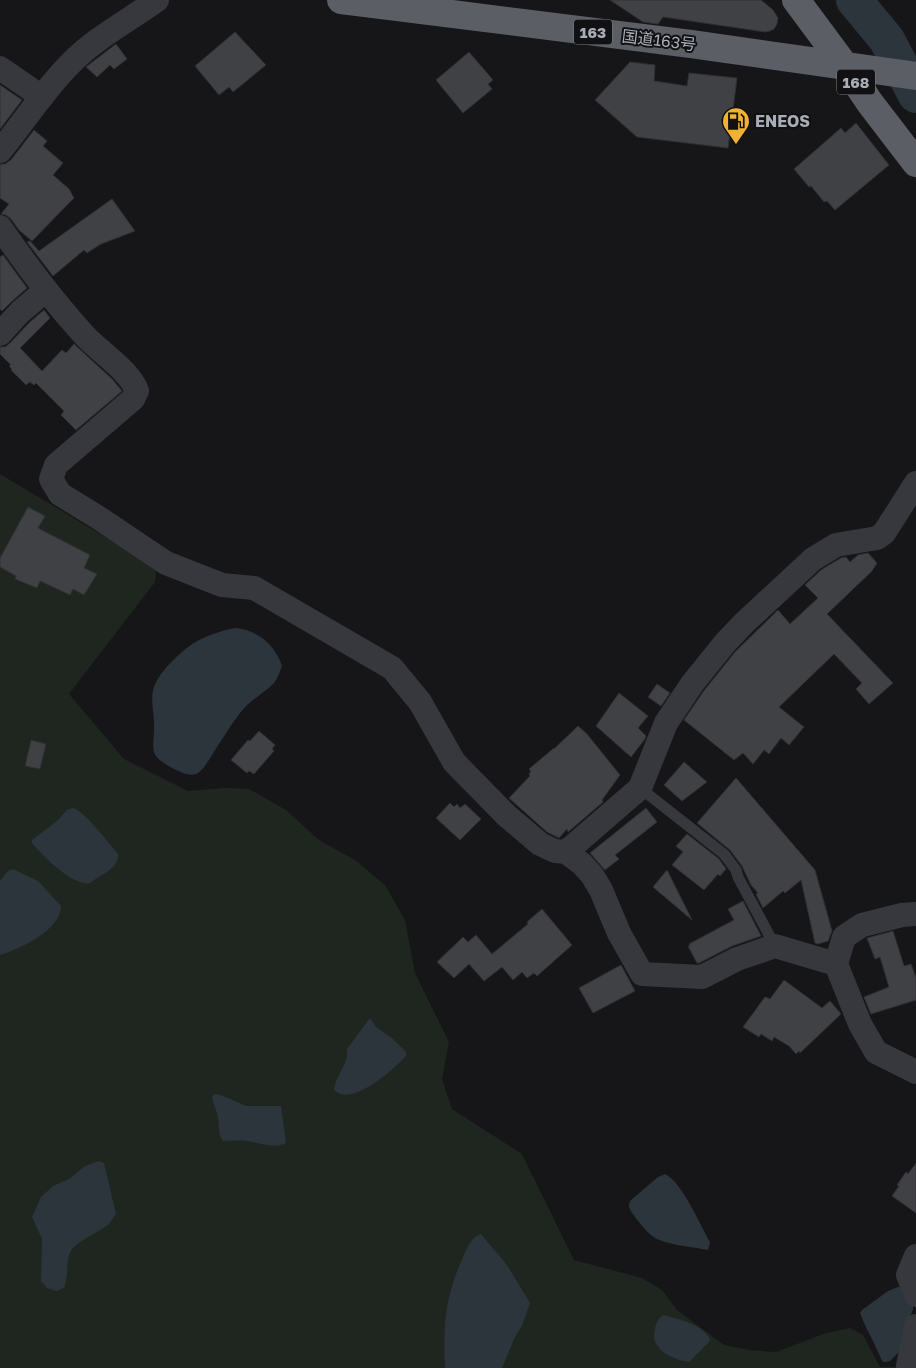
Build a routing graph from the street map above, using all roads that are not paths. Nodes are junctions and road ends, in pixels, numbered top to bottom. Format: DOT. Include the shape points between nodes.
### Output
graph roads {
  1 [pos="157,0"];
  2 [pos="341,0"];
  3 [pos="796,0"];
  4 [pos="845,66"];
  5 [pos="0,68"];
  6 [pos="916,76"];
  7 [pos="42,96"];
  8 [pos="0,151"];
  9 [pos="916,163"];
  10 [pos="0,227"];
  11 [pos="46,290"];
  12 [pos="0,334"];
  13 [pos="916,484"];
  14 [pos="640,788"];
  15 [pos="566,852"];
  16 [pos="916,914"];
  17 [pos="775,946"];
  18 [pos="836,964"];
  19 [pos="916,1072"];
  20 [pos="916,1256"];
  21 [pos="916,1295"];
  22 [pos="916,1326"];
  23 [pos="908,1366"];
  1 -- 7 [label="street" via="93,43"];
  2 -- 4 [label="highway, 国道163号 / 163"];
  3 -- 4 [label="highway, 168"];
  4 -- 6 [label="highway, 国道163号 / 163"];
  4 -- 9 [label="highway, 168"];
  5 -- 7 [label="street"];
  7 -- 8 [label="street"];
  10 -- 11 [label="street"];
  11 -- 12 [label="street"];
  11 -- 15 [label="street" via="86,336 135,383 137,390 133,399 56,465 51,479 60,494 166,563 222,585 254,588 392,668 420,702 454,762 507,816 540,844"];
  13 -- 14 [label="street" via="884,533 877,538 836,545 813,560 725,643 666,723"];
  14 -- 15 [label="street"];
  14 -- 17 [label="lane" via="724,854 736,870"];
  15 -- 17 [label="street" via="592,875 642,974 702,977 737,959"];
  16 -- 18 [label="street" via="862,925 844,937"];
  17 -- 18 [label="street"];
  18 -- 19 [label="street" via="860,1024 876,1052"];
  20 -- 21 [label="street" via="908,1275"];
  22 -- 23 [label="street"];
}
